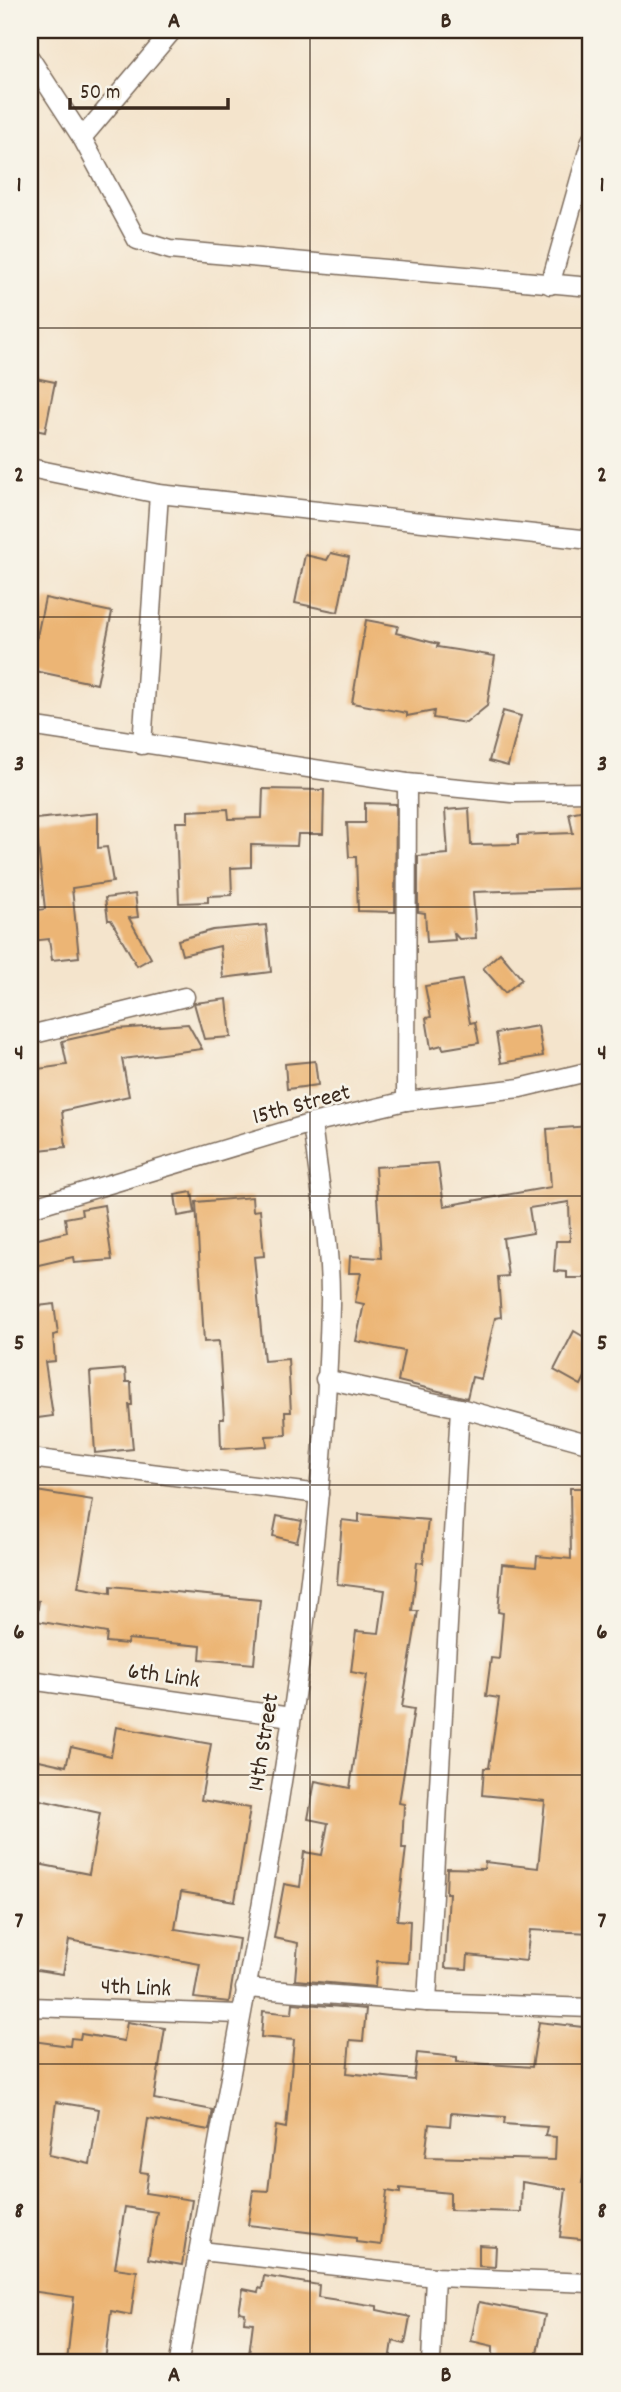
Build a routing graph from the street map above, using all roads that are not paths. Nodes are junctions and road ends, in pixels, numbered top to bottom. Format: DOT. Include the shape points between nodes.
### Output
graph roads {
  1 [pos="173,30"];
  2 [pos="30,58"];
  3 [pos="82,138"];
  4 [pos="591,139"];
  5 [pos="550,285"];
  6 [pos="591,287"];
  7 [pos="30,468"];
  8 [pos="159,494"];
  9 [pos="591,540"];
  10 [pos="30,726"];
  11 [pos="142,745"];
  12 [pos="407,783"];
  13 [pos="591,792"];
  14 [pos="185,997"];
  15 [pos="30,1035"];
  16 [pos="591,1071"];
  17 [pos="406,1101"];
  18 [pos="312,1123"];
  19 [pos="30,1208"];
  20 [pos="325,1379"];
  21 [pos="460,1408"];
  22 [pos="591,1444"];
  23 [pos="30,1458"];
  24 [pos="319,1494"];
  25 [pos="30,1680"];
  26 [pos="292,1717"];
  27 [pos="245,1988"];
  28 [pos="428,2002"];
  29 [pos="30,2007"];
  30 [pos="591,2008"];
  31 [pos="240,2014"];
  32 [pos="201,2251"];
  33 [pos="435,2277"];
  34 [pos="591,2283"];
  35 [pos="179,2362"];
  36 [pos="431,2362"];
  1 -- 3 [label="street"];
  2 -- 3 [label="street"];
  3 -- 5 [label="street" via="137,240 170,250"];
  4 -- 5 [label="street"];
  5 -- 6 [label="street"];
  7 -- 8 [label="street"];
  8 -- 9 [label="street"];
  8 -- 11 [label="street"];
  10 -- 11 [label="street"];
  11 -- 12 [label="street"];
  12 -- 13 [label="street" via="512,793"];
  12 -- 17 [label="street"];
  14 -- 15 [label="street"];
  16 -- 17 [label="street, 15th Street" via="520,1088"];
  17 -- 18 [label="street, 15th Street"];
  18 -- 19 [label="street, 15th Street"];
  18 -- 20 [label="street, 14th Street" via="330,1302"];
  20 -- 21 [label="street"];
  20 -- 24 [label="street, 14th Street"];
  21 -- 22 [label="street"];
  21 -- 28 [label="street"];
  23 -- 24 [label="street"];
  24 -- 26 [label="street, 14th Street"];
  25 -- 26 [label="street, 6th Link"];
  26 -- 27 [label="street, 14th Street"];
  27 -- 28 [label="street"];
  27 -- 31 [label="street, 14th Street"];
  28 -- 30 [label="street"];
  29 -- 31 [label="street, 4th Link"];
  31 -- 32 [label="street, 14th Street"];
  32 -- 33 [label="street"];
  32 -- 35 [label="street, 14th Street"];
  33 -- 34 [label="street"];
  33 -- 36 [label="street"];
}
